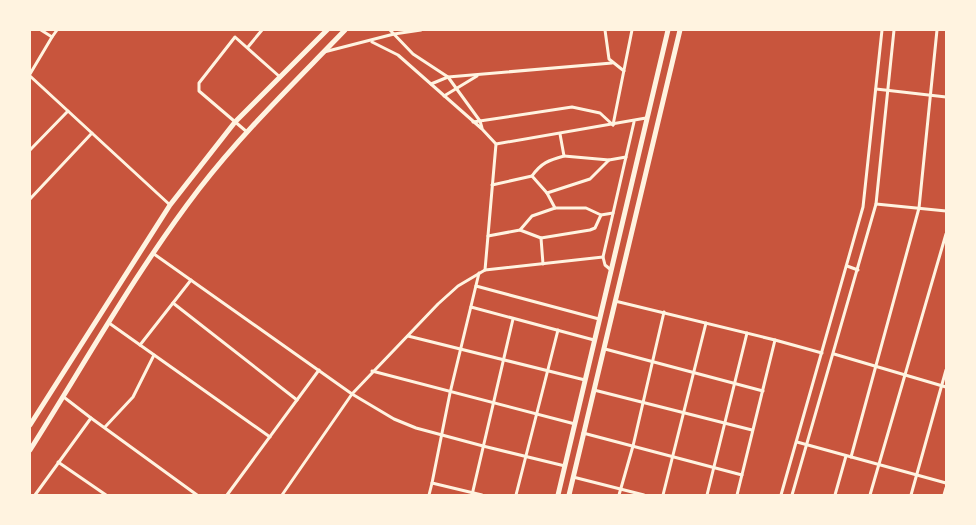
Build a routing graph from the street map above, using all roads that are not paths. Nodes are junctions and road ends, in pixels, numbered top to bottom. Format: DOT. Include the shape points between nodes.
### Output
graph roads {
  1 [pos="41,30"];
  2 [pos="56,30"];
  3 [pos="262,30"];
  4 [pos="328,30"];
  5 [pos="345,30"];
  6 [pos="390,30"];
  7 [pos="421,30"];
  8 [pos="605,30"];
  9 [pos="632,30"];
  10 [pos="668,30"];
  11 [pos="680,30"];
  12 [pos="882,30"];
  13 [pos="894,30"];
  14 [pos="937,30"];
  15 [pos="394,34"];
  16 [pos="52,37"];
  17 [pos="372,42"];
  18 [pos="248,47"];
  19 [pos="324,52"];
  20 [pos="612,63"];
  21 [pos="624,71"];
  22 [pos="30,75"];
  23 [pos="280,76"];
  24 [pos="478,76"];
  25 [pos="448,77"];
  26 [pos="431,84"];
  27 [pos="456,88"];
  28 [pos="876,89"];
  29 [pos="888,90"];
  30 [pos="930,95"];
  31 [pos="444,96"];
  32 [pos="946,97"];
  33 [pos="68,111"];
  34 [pos="646,118"];
  35 [pos="480,121"];
  36 [pos="236,122"];
  37 [pos="473,122"];
  38 [pos="634,122"];
  39 [pos="613,125"];
  40 [pos="482,129"];
  41 [pos="247,132"];
  42 [pos="92,133"];
  43 [pos="560,134"];
  44 [pos="496,144"];
  45 [pos="30,150"];
  46 [pos="564,156"];
  47 [pos="626,157"];
  48 [pos="609,160"];
  49 [pos="532,176"];
  50 [pos="492,185"];
  51 [pos="547,193"];
  52 [pos="30,198"];
  53 [pos="876,204"];
  54 [pos="170,205"];
  55 [pos="555,208"];
  56 [pos="919,208"];
  57 [pos="946,211"];
  58 [pos="613,213"];
  59 [pos="601,215"];
  60 [pos="520,230"];
  61 [pos="946,234"];
  62 [pos="488,236"];
  63 [pos="541,238"];
  64 [pos="154,254"];
  65 [pos="603,257"];
  66 [pos="543,264"];
  67 [pos="847,266"];
  68 [pos="485,270"];
  69 [pos="611,270"];
  70 [pos="858,270"];
  71 [pos="479,273"];
  72 [pos="190,280"];
  73 [pos="476,286"];
  74 [pos="616,301"];
  75 [pos="173,303"];
  76 [pos="471,307"];
  77 [pos="664,312"];
  78 [pos="513,319"];
  79 [pos="599,320"];
  80 [pos="109,323"];
  81 [pos="706,323"];
  82 [pos="558,330"];
  83 [pos="747,333"];
  84 [pos="408,336"];
  85 [pos="594,340"];
  86 [pos="775,340"];
  87 [pos="140,346"];
  88 [pos="461,349"];
  89 [pos="604,349"];
  90 [pos="822,354"];
  91 [pos="834,354"];
  92 [pos="154,355"];
  93 [pos="503,359"];
  94 [pos="652,362"];
  95 [pos="875,366"];
  96 [pos="546,369"];
  97 [pos="320,370"];
  98 [pos="946,370"];
  99 [pos="372,371"];
  100 [pos="694,373"];
  101 [pos="906,375"];
  102 [pos="585,380"];
  103 [pos="735,383"];
  104 [pos="944,386"];
  105 [pos="594,390"];
  106 [pos="763,391"];
  107 [pos="450,393"];
  108 [pos="352,394"];
  109 [pos="64,398"];
  110 [pos="297,400"];
  111 [pos="494,402"];
  112 [pos="642,403"];
  113 [pos="535,414"];
  114 [pos="684,414"];
  115 [pos="92,418"];
  116 [pos="575,424"];
  117 [pos="724,424"];
  118 [pos="30,425"];
  119 [pos="105,428"];
  120 [pos="752,430"];
  121 [pos="583,433"];
  122 [pos="442,434"];
  123 [pos="270,437"];
  124 [pos="32,441"];
  125 [pos="797,442"];
  126 [pos="806,444"];
  127 [pos="484,446"];
  128 [pos="633,446"];
  129 [pos="30,450"];
  130 [pos="525,456"];
  131 [pos="846,456"];
  132 [pos="673,457"];
  133 [pos="851,457"];
  134 [pos="58,462"];
  135 [pos="880,464"];
  136 [pos="565,466"];
  137 [pos="714,467"];
  138 [pos="742,475"];
  139 [pos="917,476"];
  140 [pos="573,477"];
  141 [pos="432,483"];
  142 [pos="946,483"];
  143 [pos="946,488"];
  144 [pos="620,489"];
  145 [pos="472,494"];
  146 [pos="35,495"];
  147 [pos="106,495"];
  148 [pos="197,495"];
  149 [pos="227,495"];
  150 [pos="282,495"];
  151 [pos="429,495"];
  152 [pos="482,495"];
  153 [pos="516,495"];
  154 [pos="558,495"];
  155 [pos="569,495"];
  156 [pos="619,495"];
  157 [pos="644,495"];
  158 [pos="663,495"];
  159 [pos="707,495"];
  160 [pos="737,495"];
  161 [pos="781,495"];
  162 [pos="792,495"];
  163 [pos="835,495"];
  164 [pos="870,495"];
  165 [pos="911,495"];
  166 [pos="944,495"];
  1 -- 16 [label="street"];
  2 -- 16 [label="street"];
  3 -- 18 [label="street"];
  4 -- 23 [label="main road"];
  5 -- 19 [label="main road"];
  6 -- 15 [label="street"];
  7 -- 15 [label="street"];
  8 -- 20 [label="street"];
  9 -- 21 [label="street"];
  10 -- 34 [label="main road"];
  11 -- 74 [label="main road"];
  12 -- 28 [label="street"];
  13 -- 29 [label="street"];
  14 -- 30 [label="street"];
  15 -- 17 [label="street"];
  15 -- 25 [label="street" via="413,54"];
  16 -- 22 [label="street"];
  17 -- 19 [label="street"];
  17 -- 26 [label="street" via="391,50"];
  18 -- 23 [label="street"];
  18 -- 36 [label="street" via="233,38 198,85 200,91"];
  19 -- 41 [label="main road"];
  20 -- 21 [label="street"];
  20 -- 24 [label="street"];
  21 -- 39 [label="street"];
  22 -- 33 [label="street"];
  23 -- 36 [label="main road"];
  24 -- 25 [label="street"];
  24 -- 27 [label="street"];
  25 -- 26 [label="street"];
  25 -- 27 [label="street"];
  26 -- 31 [label="street"];
  27 -- 31 [label="street"];
  27 -- 35 [label="street"];
  28 -- 29 [label="street"];
  28 -- 67 [label="street" via="866,189"];
  29 -- 30 [label="street"];
  29 -- 53 [label="street"];
  30 -- 32 [label="street"];
  30 -- 56 [label="street"];
  31 -- 37 [label="street"];
  33 -- 42 [label="street"];
  33 -- 45 [label="street"];
  34 -- 38 [label="street"];
  34 -- 69 [label="main road"];
  35 -- 37 [label="street"];
  35 -- 39 [label="street" via="572,107 600,114"];
  35 -- 40 [label="street"];
  36 -- 41 [label="street"];
  36 -- 54 [label="main road"];
  37 -- 40 [label="street"];
  38 -- 39 [label="street"];
  38 -- 47 [label="street"];
  39 -- 43 [label="street"];
  40 -- 44 [label="street"];
  41 -- 64 [label="main road" via="198,190"];
  42 -- 52 [label="street"];
  42 -- 54 [label="street"];
  43 -- 44 [label="street"];
  43 -- 46 [label="street"];
  44 -- 50 [label="street"];
  46 -- 48 [label="street"];
  46 -- 49 [label="street" via="542,163"];
  47 -- 48 [label="street"];
  47 -- 58 [label="street"];
  48 -- 51 [label="street" via="590,179"];
  49 -- 50 [label="street"];
  49 -- 51 [label="street"];
  50 -- 62 [label="street"];
  51 -- 55 [label="street"];
  53 -- 56 [label="street"];
  53 -- 70 [label="street"];
  54 -- 118 [label="main road"];
  55 -- 59 [label="street" via="586,208"];
  55 -- 60 [label="street" via="532,216"];
  56 -- 57 [label="street"];
  56 -- 95 [label="street"];
  58 -- 59 [label="street"];
  58 -- 65 [label="street"];
  59 -- 63 [label="street" via="595,228 590,230"];
  60 -- 62 [label="street"];
  60 -- 63 [label="street"];
  61 -- 101 [label="street"];
  62 -- 68 [label="street"];
  63 -- 66 [label="street"];
  64 -- 72 [label="street"];
  64 -- 80 [label="main road"];
  65 -- 66 [label="street"];
  65 -- 69 [label="street"];
  66 -- 68 [label="street"];
  67 -- 70 [label="street"];
  67 -- 90 [label="street"];
  68 -- 71 [label="street"];
  69 -- 79 [label="main road"];
  70 -- 91 [label="street"];
  71 -- 73 [label="street"];
  71 -- 84 [label="street" via="447,296"];
  72 -- 75 [label="street"];
  72 -- 97 [label="street"];
  73 -- 76 [label="street"];
  73 -- 79 [label="street"];
  74 -- 77 [label="street"];
  74 -- 89 [label="main road"];
  75 -- 87 [label="street"];
  75 -- 110 [label="street"];
  76 -- 78 [label="street"];
  76 -- 88 [label="street"];
  77 -- 81 [label="street"];
  77 -- 94 [label="street"];
  78 -- 82 [label="street"];
  78 -- 93 [label="street"];
  79 -- 85 [label="main road"];
  80 -- 87 [label="street"];
  80 -- 109 [label="main road"];
  81 -- 83 [label="street"];
  81 -- 100 [label="street"];
  82 -- 85 [label="street"];
  82 -- 96 [label="street"];
  83 -- 86 [label="street"];
  83 -- 103 [label="street"];
  84 -- 88 [label="street"];
  84 -- 99 [label="street"];
  85 -- 102 [label="main road"];
  86 -- 90 [label="street"];
  86 -- 106 [label="street"];
  87 -- 92 [label="street"];
  88 -- 93 [label="street"];
  88 -- 107 [label="street"];
  89 -- 94 [label="street"];
  89 -- 105 [label="main road"];
  90 -- 125 [label="street"];
  91 -- 95 [label="street"];
  91 -- 126 [label="street"];
  92 -- 119 [label="street" via="133,397"];
  92 -- 123 [label="street"];
  93 -- 96 [label="street"];
  93 -- 111 [label="street"];
  94 -- 100 [label="street"];
  94 -- 112 [label="street"];
  95 -- 101 [label="street"];
  95 -- 133 [label="street"];
  96 -- 102 [label="street"];
  96 -- 113 [label="street"];
  97 -- 108 [label="street"];
  97 -- 110 [label="street"];
  98 -- 104 [label="street"];
  99 -- 107 [label="street"];
  99 -- 108 [label="street"];
  100 -- 103 [label="street"];
  100 -- 114 [label="street"];
  101 -- 104 [label="street"];
  101 -- 135 [label="street"];
  102 -- 116 [label="main road"];
  103 -- 106 [label="street"];
  103 -- 117 [label="street"];
  104 -- 139 [label="street"];
  105 -- 112 [label="street"];
  105 -- 121 [label="main road"];
  106 -- 120 [label="street"];
  107 -- 111 [label="street"];
  107 -- 122 [label="street"];
  108 -- 122 [label="street" via="399,422"];
  108 -- 150 [label="street"];
  109 -- 115 [label="street"];
  109 -- 124 [label="main road"];
  110 -- 123 [label="street"];
  111 -- 113 [label="street"];
  111 -- 127 [label="street"];
  112 -- 114 [label="street"];
  112 -- 128 [label="street"];
  113 -- 116 [label="street"];
  113 -- 130 [label="street"];
  114 -- 117 [label="street"];
  114 -- 132 [label="street"];
  115 -- 119 [label="street"];
  115 -- 134 [label="street"];
  116 -- 136 [label="main road"];
  117 -- 120 [label="street"];
  117 -- 137 [label="street"];
  119 -- 148 [label="street"];
  120 -- 138 [label="street"];
  121 -- 128 [label="street"];
  121 -- 140 [label="main road"];
  122 -- 127 [label="street"];
  122 -- 141 [label="street"];
  123 -- 149 [label="street"];
  124 -- 129 [label="main road"];
  125 -- 126 [label="street"];
  125 -- 161 [label="street"];
  126 -- 131 [label="street"];
  126 -- 162 [label="street"];
  127 -- 130 [label="street"];
  127 -- 145 [label="street"];
  128 -- 132 [label="street"];
  128 -- 144 [label="street"];
  130 -- 136 [label="street"];
  130 -- 153 [label="street"];
  131 -- 133 [label="street"];
  131 -- 163 [label="street"];
  132 -- 137 [label="street"];
  132 -- 158 [label="street"];
  133 -- 135 [label="street"];
  134 -- 146 [label="street"];
  134 -- 147 [label="street"];
  135 -- 139 [label="street"];
  135 -- 164 [label="street"];
  136 -- 154 [label="main road"];
  137 -- 138 [label="street"];
  137 -- 159 [label="street"];
  138 -- 160 [label="street"];
  139 -- 142 [label="street"];
  139 -- 165 [label="street"];
  140 -- 144 [label="street"];
  140 -- 155 [label="main road"];
  141 -- 145 [label="street"];
  141 -- 151 [label="street"];
  143 -- 166 [label="street"];
  144 -- 156 [label="street"];
  144 -- 157 [label="street"];
  145 -- 152 [label="street"];
}
